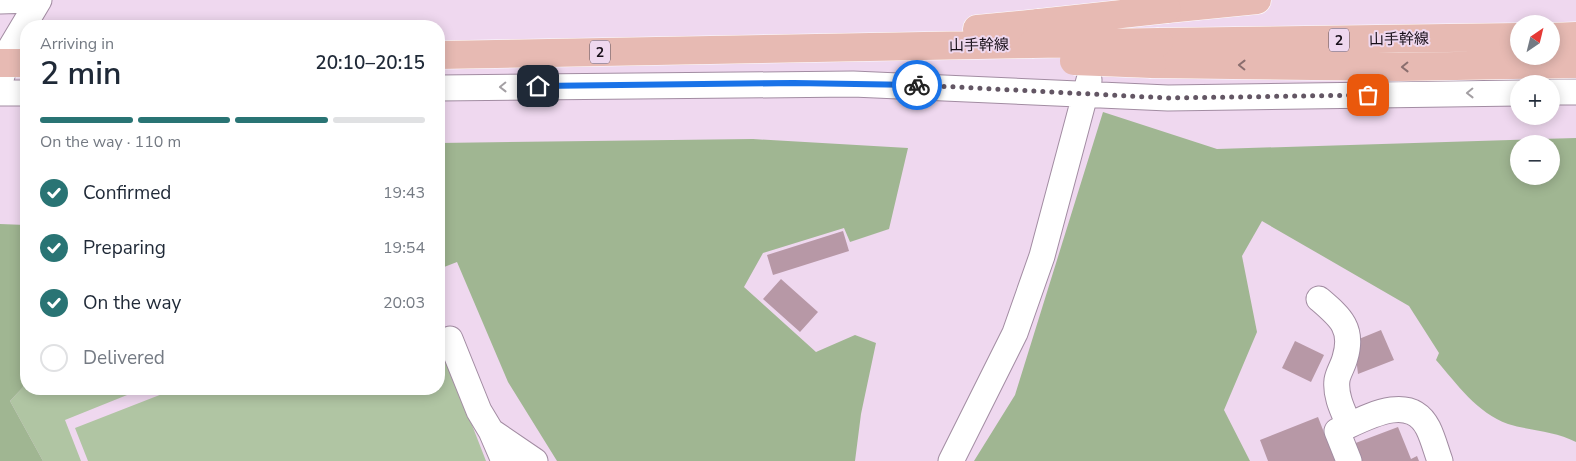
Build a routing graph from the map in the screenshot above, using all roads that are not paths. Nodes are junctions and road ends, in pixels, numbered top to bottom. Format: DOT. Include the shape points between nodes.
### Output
graph roads {
  1 [pos="0,0"];
  2 [pos="32,0"];
  3 [pos="39,0"];
  4 [pos="1118,0"];
  5 [pos="1257,0"];
  6 [pos="27,20"];
  7 [pos="20,32"];
  8 [pos="1576,36"];
  9 [pos="1510,37"];
  10 [pos="1560,37"];
  11 [pos="1033,42"];
  12 [pos="762,49"];
  13 [pos="1156,53"];
  14 [pos="445,55"];
  15 [pos="0,63"];
  16 [pos="20,63"];
  17 [pos="1576,64"];
  18 [pos="0,82"];
  19 [pos="445,88"];
  20 [pos="1510,92"];
  21 [pos="1560,92"];
  22 [pos="1576,92"];
  23 [pos="0,93"];
  24 [pos="20,93"];
  25 [pos="1084,94"];
  26 [pos="1319,299"];
  27 [pos="450,339"];
  28 [pos="1349,425"];
  29 [pos="491,431"];
  30 [pos="504,461"];
  31 [pos="535,461"];
  32 [pos="951,461"];
  33 [pos="1349,461"];
  34 [pos="1440,461"];
  1 -- 2 [label="street"];
  3 -- 6 [label="street"];
  4 -- 25 [label="street"];
  5 -- 11 [label="main road, bridge" via="1167,9"];
  7 -- 18 [label="street" via="11,47"];
  8 -- 10 [label="main road"];
  9 -- 13 [label="main road, 山手幹線 / 2"];
  11 -- 12 [label="main road"];
  11 -- 12 [label="main road, 山手幹線 / 2"];
  11 -- 13 [label="main road, 山手幹線 / 2, bridge"];
  12 -- 14 [label="main road, 山手幹線 / 2"];
  17 -- 13 [label="main road, one-way" via="1399,68"];
  15 -- 16 [label="main road, bridge"];
  25 -- 19 [label="street, one-way" via="834,84"];
  20 -- 25 [label="street, one-way" via="1168,98"];
  21 -- 22 [label="street"];
  23 -- 24 [label="street"];
  25 -- 32 [label="street" via="1071,155 1042,256 1015,333"];
  26 -- 28 [label="street" via="1341,317 1346,332 1348,348 1337,379 1338,397"];
  27 -- 29 [label="street"];
  28 -- 33 [label="street" via="1337,430"];
  28 -- 34 [label="street" via="1391,408 1413,412 1427,426"];
  29 -- 30 [label="street"];
  29 -- 31 [label="street"];
}
